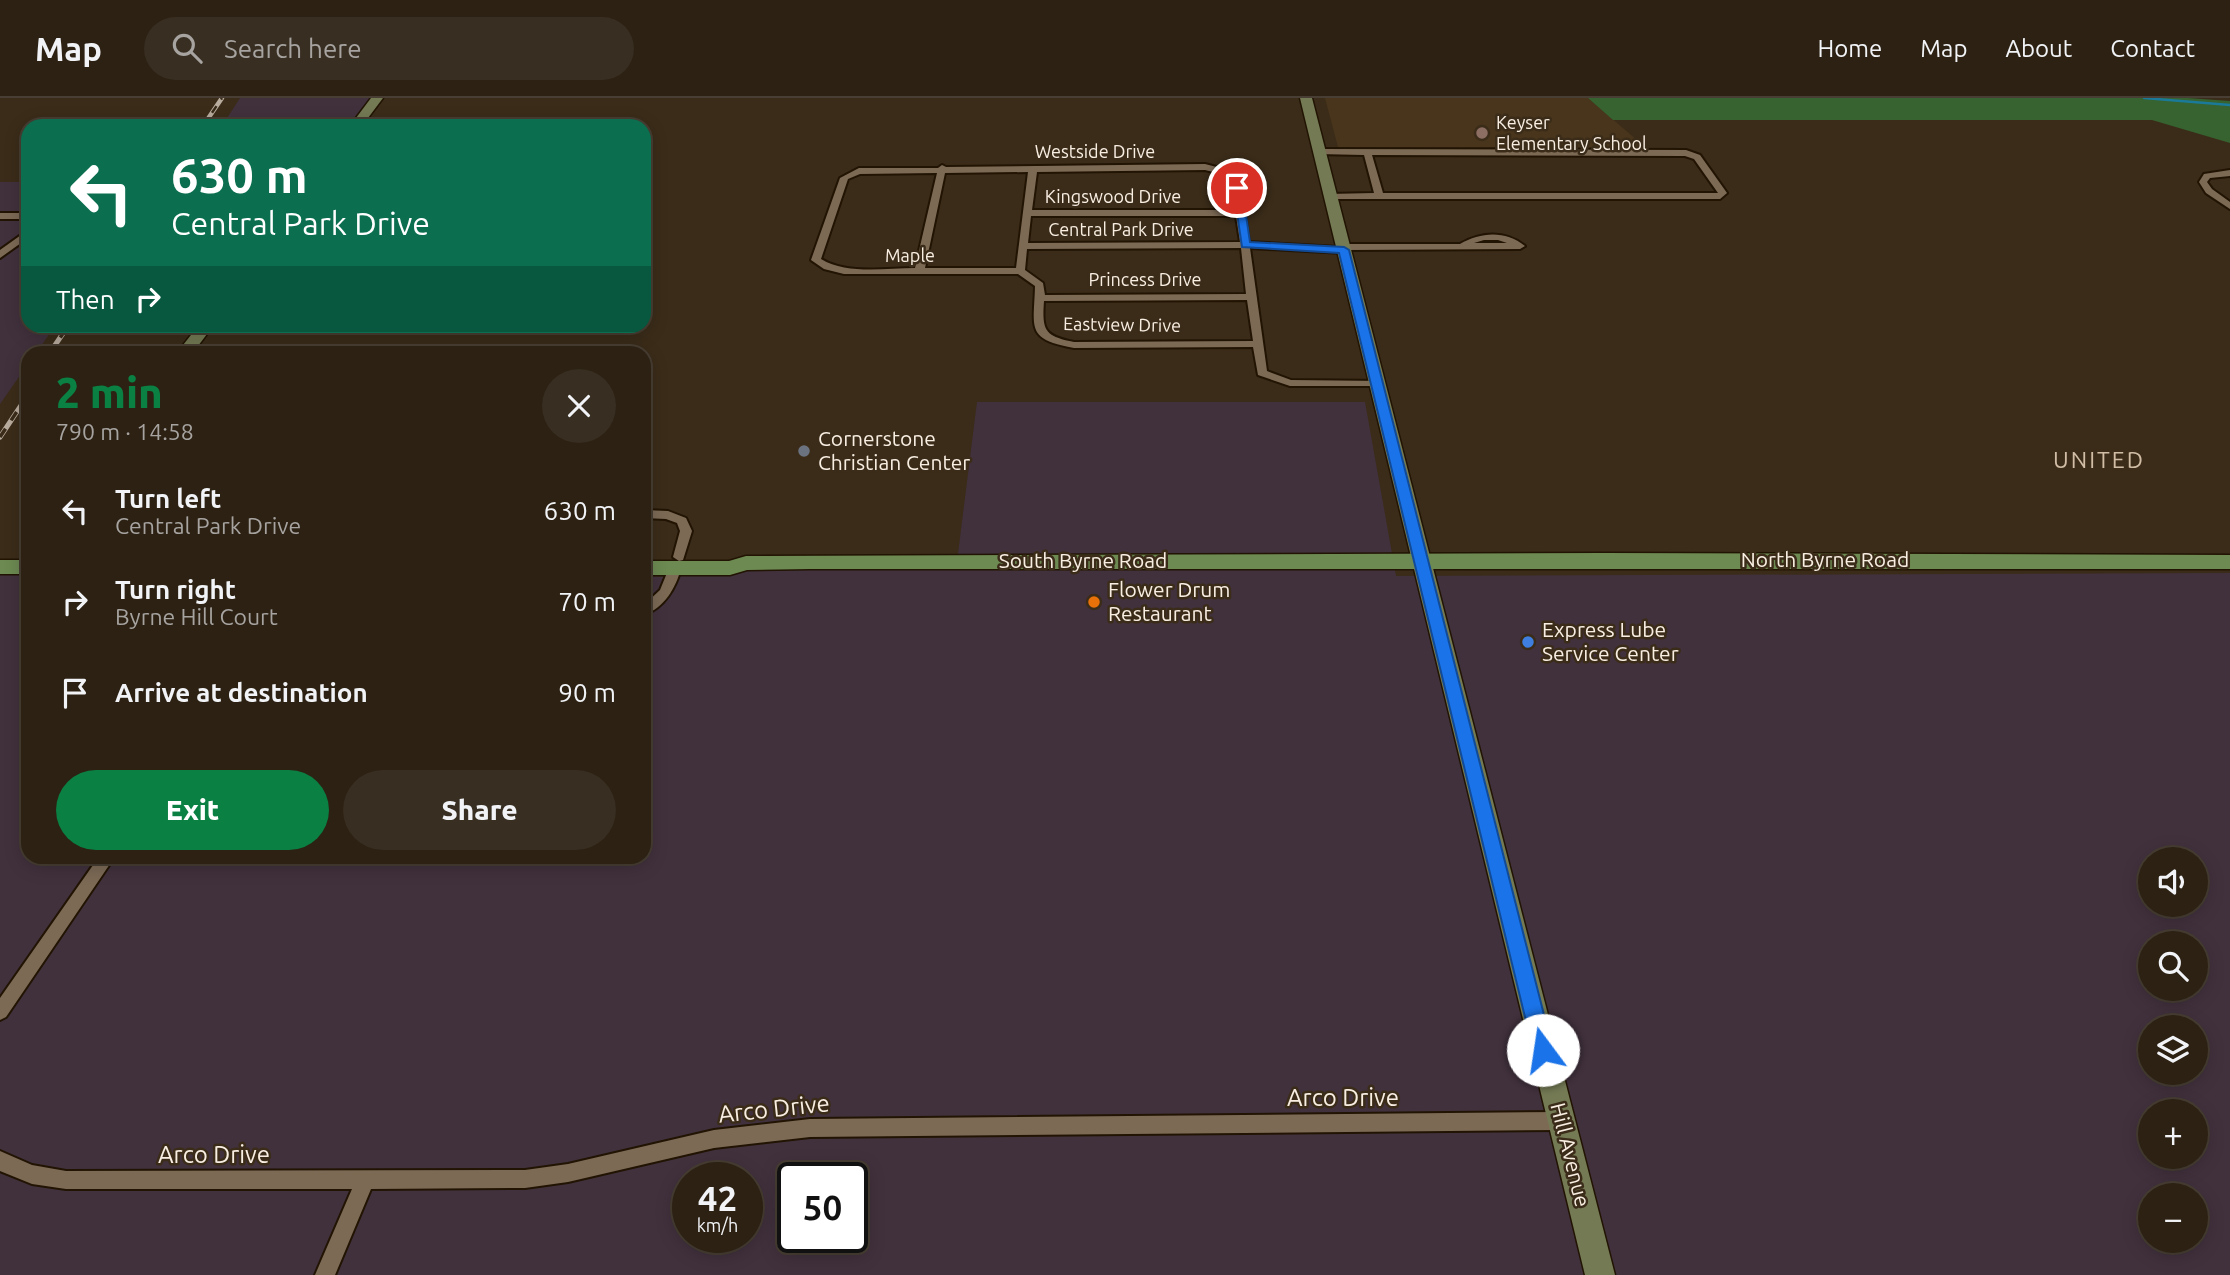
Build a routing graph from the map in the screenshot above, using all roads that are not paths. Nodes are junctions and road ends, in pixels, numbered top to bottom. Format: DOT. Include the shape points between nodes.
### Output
graph roads {
  1 [pos="377,98"];
  2 [pos="1306,98"];
  3 [pos="361,119"];
  4 [pos="1320,152"];
  5 [pos="1367,152"];
  6 [pos="942,168"];
  7 [pos="1033,168"];
  8 [pos="2230,173"];
  9 [pos="1331,196"];
  10 [pos="1379,196"];
  11 [pos="2230,206"];
  12 [pos="1028,213"];
  13 [pos="1240,213"];
  14 [pos="0,216"];
  15 [pos="21,216"];
  16 [pos="21,238"];
  17 [pos="1245,245"];
  18 [pos="1024,246"];
  19 [pos="1462,246"];
  20 [pos="820,248"];
  21 [pos="1343,248"];
  22 [pos="0,255"];
  23 [pos="1020,271"];
  24 [pos="919,272"];
  25 [pos="1250,297"];
  26 [pos="1041,298"];
  27 [pos="1258,344"];
  28 [pos="1377,383"];
  29 [pos="651,515"];
  30 [pos="651,557"];
  31 [pos="1420,560"];
  32 [pos="677,562"];
  33 [pos="746,562"];
  34 [pos="2230,562"];
  35 [pos="21,567"];
  36 [pos="651,567"];
  37 [pos="0,568"];
  38 [pos="651,605"];
  39 [pos="102,864"];
  40 [pos="0,1012"];
  41 [pos="1561,1121"];
  42 [pos="0,1160"];
  43 [pos="365,1180"];
  44 [pos="325,1275"];
  45 [pos="1600,1275"];
  1 -- 3 [label="main road"];
  2 -- 4 [label="main road, Hill Avenue"];
  4 -- 5 [label="street"];
  4 -- 9 [label="main road, Hill Avenue"];
  5 -- 10 [label="street"];
  5 -- 10 [label="street" via="1686,153 1697,157 1723,194"];
  6 -- 7 [label="street, Westside Drive"];
  6 -- 20 [label="street, Westside Drive" via="859,171 844,178"];
  6 -- 24 [label="street"];
  7 -- 12 [label="street"];
  7 -- 13 [label="street, Westside Drive" via="1205,167 1236,179"];
  8 -- 11 [label="street" via="2207,176 2203,183"];
  9 -- 10 [label="street"];
  9 -- 21 [label="main road, Hill Avenue"];
  12 -- 13 [label="street, Kingswood Drive"];
  12 -- 18 [label="street"];
  13 -- 17 [label="street"];
  14 -- 15 [label="street"];
  16 -- 22 [label="street"];
  17 -- 18 [label="street, Central Park Drive"];
  17 -- 21 [label="street, Central Park Drive"];
  17 -- 25 [label="street"];
  18 -- 23 [label="street"];
  19 -- 19 [label="street, Central Park Drive" via="1474,246 1520,246 1505,237 1480,236"];
  19 -- 21 [label="street, Central Park Drive"];
  20 -- 24 [label="street, Maple" via="816,260 835,269"];
  21 -- 28 [label="main road, Hill Avenue"];
  23 -- 24 [label="street, Maple"];
  23 -- 26 [label="street, Eastview Drive" via="1041,285"];
  25 -- 26 [label="street, Princess Drive"];
  25 -- 27 [label="street"];
  26 -- 27 [label="street, Eastview Drive" via="1037,327 1042,337 1057,343"];
  27 -- 28 [label="street" via="1262,373 1290,383"];
  28 -- 31 [label="main road, Hill Avenue"];
  29 -- 32 [label="street" via="674,517 685,525"];
  30 -- 32 [label="main road, South Byrne Road"];
  31 -- 33 [label="main road, South Byrne Road"];
  31 -- 34 [label="main road, North Byrne Road"];
  31 -- 41 [label="main road, Hill Avenue"];
  32 -- 33 [label="main road, South Byrne Road" via="730,568"];
  32 -- 36 [label="main road, South Byrne Road"];
  32 -- 38 [label="street" via="671,584"];
  35 -- 37 [label="main road"];
  39 -- 40 [label="street"];
  41 -- 43 [label="street, Arco Drive" via="810,1128 714,1139 525,1179"];
  41 -- 45 [label="main road, Hill Avenue"];
  42 -- 43 [label="street, Arco Drive" via="40,1178 66,1180"];
  43 -- 44 [label="street"];
}
